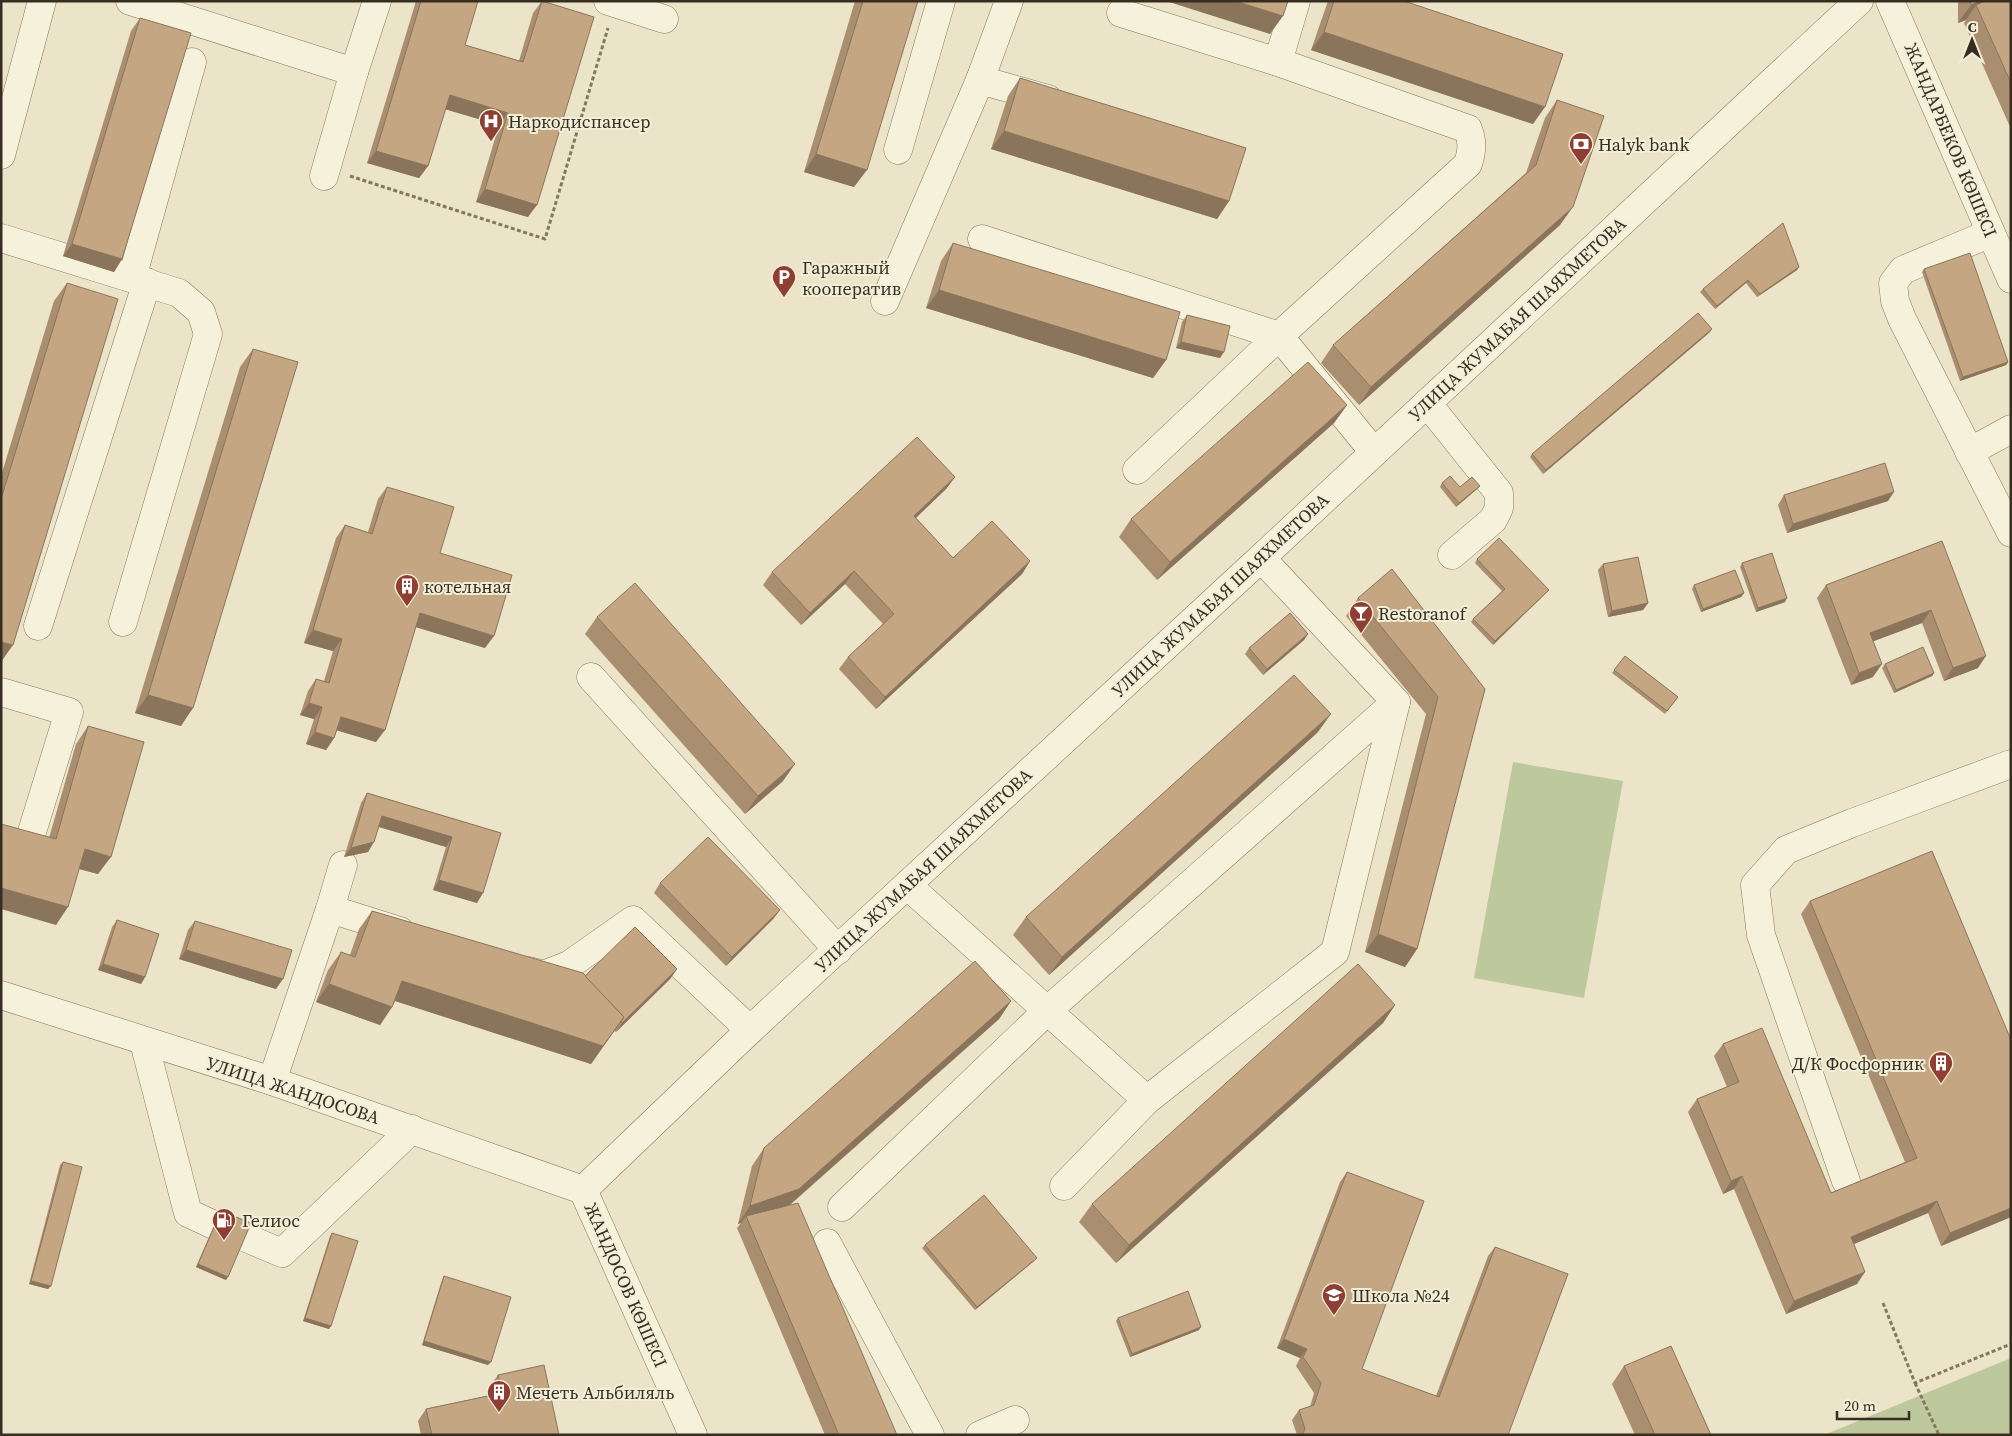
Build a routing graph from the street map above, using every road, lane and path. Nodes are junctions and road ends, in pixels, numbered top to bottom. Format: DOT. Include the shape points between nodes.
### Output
graph roads {
  1 [pos="42,1"];
  2 [pos="130,1"];
  3 [pos="377,1"];
  4 [pos="941,1"];
  5 [pos="1008,1"];
  6 [pos="1296,1"];
  7 [pos="1859,1"];
  8 [pos="1890,1"];
  9 [pos="612,2"];
  10 [pos="1121,13"];
  11 [pos="664,19"];
  12 [pos="192,62"];
  13 [pos="1278,62"];
  14 [pos="354,72"];
  15 [pos="980,80"];
  16 [pos="1073,106"];
  17 [pos="3,142"];
  18 [pos="898,150"];
  19 [pos="325,172"];
  20 [pos="1991,233"];
  21 [pos="1,238"];
  22 [pos="982,239"];
  23 [pos="2011,279"];
  24 [pos="140,280"];
  25 [pos="885,301"];
  26 [pos="1279,336"];
  27 [pos="1427,403"];
  28 [pos="2011,429"];
  29 [pos="1374,452"];
  30 [pos="1969,452"];
  31 [pos="1137,470"];
  32 [pos="2009,527"];
  33 [pos="1452,555"];
  34 [pos="1262,558"];
  35 [pos="123,622"];
  36 [pos="38,626"];
  37 [pos="591,677"];
  38 [pos="3,701"];
  39 [pos="1396,702"];
  40 [pos="2011,764"];
  41 [pos="31,835"];
  42 [pos="343,865"];
  43 [pos="907,885"];
  44 [pos="330,909"];
  45 [pos="423,938"];
  46 [pos="838,950"];
  47 [pos="506,964"];
  48 [pos="1,995"];
  49 [pos="1047,1011"];
  50 [pos="750,1030"];
  51 [pos="144,1042"];
  52 [pos="272,1081"];
  53 [pos="1147,1100"];
  54 [pos="412,1129"];
  55 [pos="1846,1181"];
  56 [pos="1064,1186"];
  57 [pos="583,1190"];
  58 [pos="842,1206"];
  59 [pos="214,1225"];
  60 [pos="244,1237"];
  61 [pos="827,1243"];
  62 [pos="1883,1303"];
  63 [pos="2011,1344"];
  64 [pos="1915,1383"];
  65 [pos="1015,1420"];
  66 [pos="693,1435"];
  67 [pos="930,1435"];
  68 [pos="980,1435"];
  69 [pos="1939,1435"];
  1 -- 17 [label="street"];
  2 -- 14 [label="street"];
  3 -- 14 [label="street"];
  4 -- 18 [label="street"];
  5 -- 15 [label="street"];
  6 -- 13 [label="street"];
  7 -- 27 [label="street, УЛИЦА ЖУМАБАЯ ШАЯХМЕТОВА"];
  8 -- 20 [label="street, ЖАНДАРБЕКОВ КӨШЕСІ"];
  9 -- 11 [label="street"];
  9 -- 19 [label="path" via="545,239"];
  10 -- 13 [label="street"];
  12 -- 24 [label="street"];
  13 -- 26 [label="street" via="1468,129 1472,140 1468,164"];
  14 -- 19 [label="street"];
  15 -- 16 [label="street"];
  15 -- 25 [label="street"];
  20 -- 23 [label="street, ЖАНДАРБЕКОВ КӨШЕСІ"];
  20 -- 30 [label="street" via="1902,270 1893,283 1902,319"];
  21 -- 24 [label="street"];
  22 -- 26 [label="street"];
  24 -- 35 [label="street" via="179,292 201,312 208,334"];
  24 -- 36 [label="street"];
  26 -- 29 [label="street"];
  26 -- 31 [label="street"];
  27 -- 29 [label="street, УЛИЦА ЖУМАБАЯ ШАЯХМЕТОВА"];
  27 -- 33 [label="street" via="1499,493 1499,508 1492,520"];
  28 -- 30 [label="street"];
  29 -- 34 [label="street, УЛИЦА ЖУМАБАЯ ШАЯХМЕТОВА"];
  30 -- 32 [label="street"];
  34 -- 39 [label="street"];
  34 -- 43 [label="street, УЛИЦА ЖУМАБАЯ ШАЯХМЕТОВА"];
  37 -- 46 [label="street"];
  38 -- 41 [label="street" via="69,712"];
  39 -- 49 [label="street"];
  39 -- 53 [label="street" via="1335,952"];
  40 -- 55 [label="street" via="1786,850 1755,885 1761,935"];
  42 -- 44 [label="street"];
  43 -- 46 [label="street, УЛИЦА ЖУМАБАЯ ШАЯХМЕТОВА"];
  43 -- 49 [label="street"];
  44 -- 45 [label="street"];
  44 -- 52 [label="street"];
  46 -- 50 [label="street, УЛИЦА ЖУМАБАЯ ШАЯХМЕТОВА"];
  47 -- 50 [label="street" via="543,975 569,965 633,920"];
  48 -- 51 [label="street, УЛИЦА ЖАНДОСОВА"];
  49 -- 53 [label="street"];
  49 -- 58 [label="street"];
  50 -- 57 [label="street, УЛИЦА ЖУМАБАЯ ШАЯХМЕТОВА"];
  51 -- 52 [label="street, УЛИЦА ЖАНДОСОВА"];
  51 -- 59 [label="street" via="188,1213"];
  52 -- 54 [label="street, УЛИЦА ЖАНДОСОВА"];
  53 -- 56 [label="street"];
  54 -- 57 [label="street, УЛИЦА ЖАНДОСОВА"];
  54 -- 60 [label="street" via="282,1253"];
  57 -- 66 [label="street, ЖАНДОСОВ КӨШЕСІ"];
  61 -- 67 [label="street"];
  62 -- 64 [label="path"];
  63 -- 64 [label="path"];
  64 -- 69 [label="path"];
  65 -- 68 [label="street"];
}
